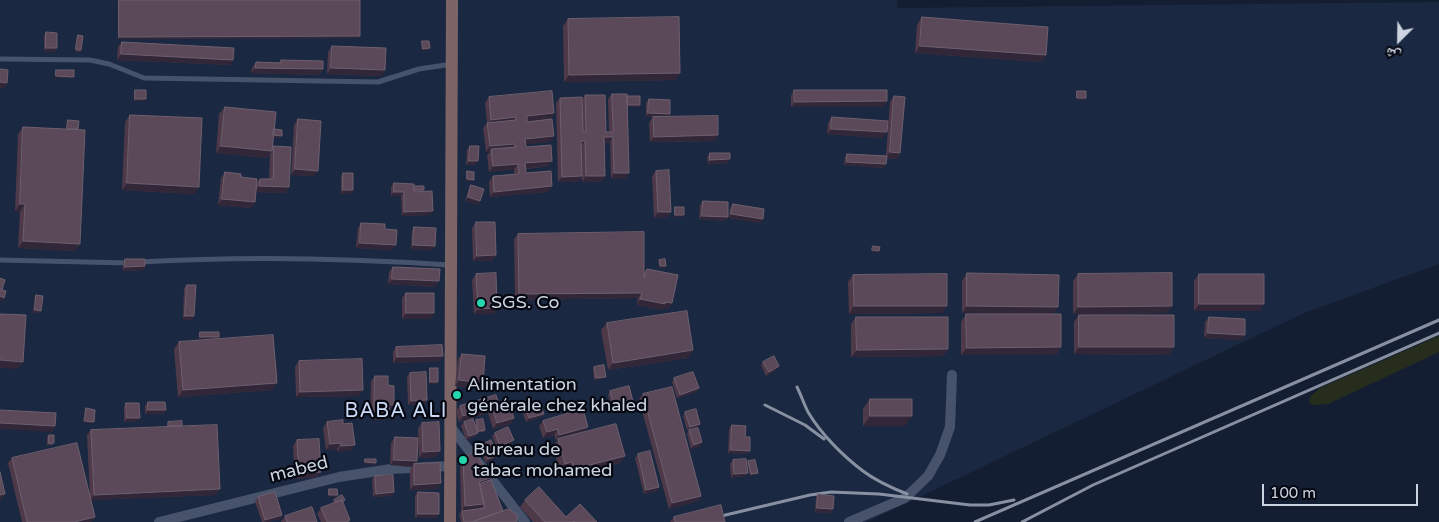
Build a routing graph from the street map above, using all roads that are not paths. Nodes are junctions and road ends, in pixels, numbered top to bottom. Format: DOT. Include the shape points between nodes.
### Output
graph roads {
  1 [pos="452,0"];
  2 [pos="0,59"];
  3 [pos="452,64"];
  4 [pos="0,260"];
  5 [pos="452,265"];
  6 [pos="952,375"];
  7 [pos="450,426"];
  8 [pos="450,466"];
  9 [pos="159,522"];
  10 [pos="450,522"];
  11 [pos="525,522"];
  12 [pos="849,522"];
  1 -- 3 [label="main road"];
  2 -- 3 [label="lane" via="90,60 144,78 378,82"];
  3 -- 5 [label="main road"];
  4 -- 5 [label="lane" via="125,263 267,259"];
  5 -- 7 [label="main road"];
  6 -- 12 [label="street" via="950,427 928,476 905,498"];
  7 -- 8 [label="main road"];
  7 -- 11 [label="street"];
  8 -- 9 [label="street, mabed" via="391,469 339,477"];
  8 -- 10 [label="main road"];
}
